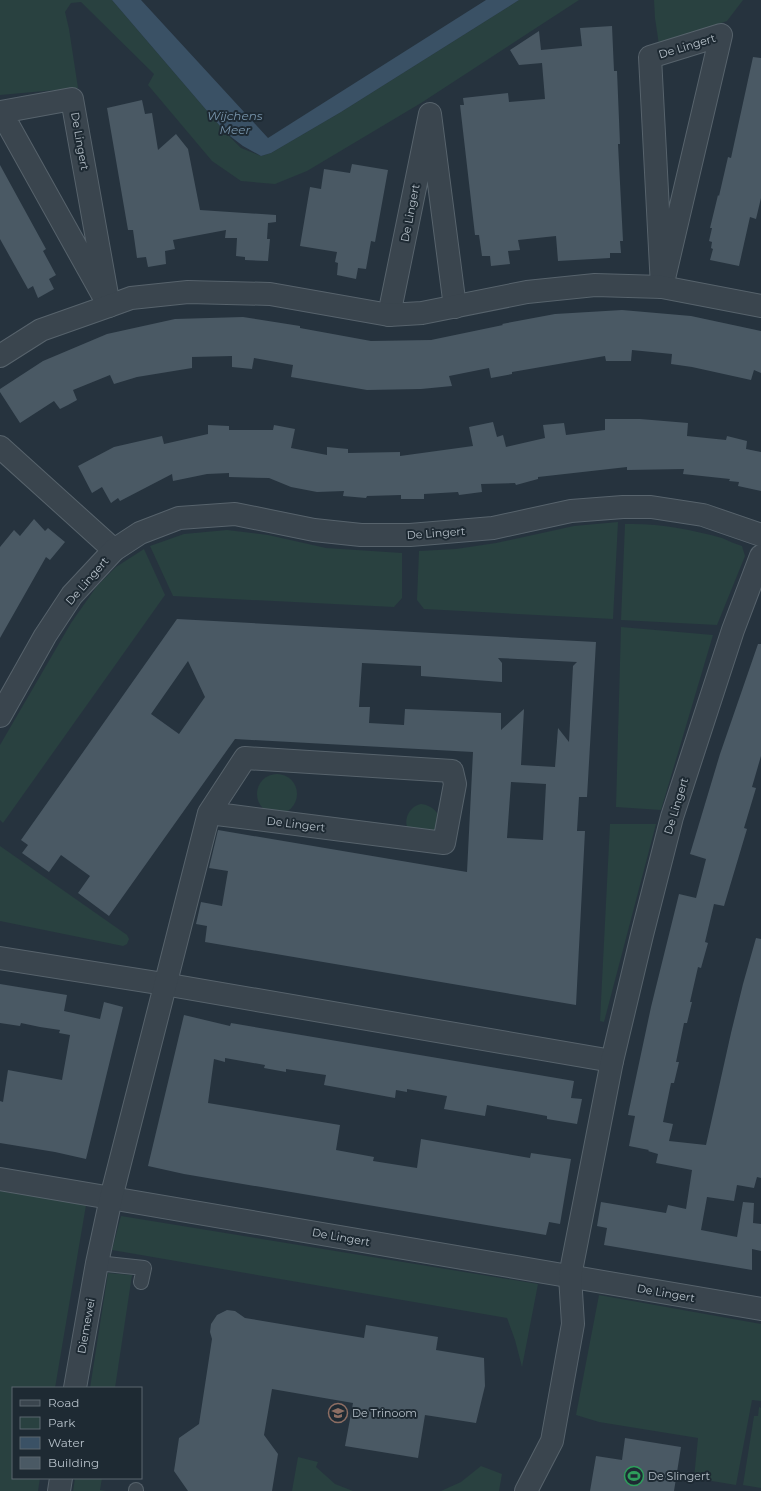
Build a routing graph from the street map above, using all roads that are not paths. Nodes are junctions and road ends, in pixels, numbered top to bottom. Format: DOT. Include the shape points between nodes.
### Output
graph roads {
  1 [pos="662,287"];
  2 [pos="109,306"];
  3 [pos="761,306"];
  4 [pos="455,308"];
  5 [pos="389,315"];
  6 [pos="0,356"];
  7 [pos="0,447"];
  8 [pos="761,535"];
  9 [pos="114,550"];
  10 [pos="761,556"];
  11 [pos="0,716"];
  12 [pos="209,813"];
  13 [pos="0,958"];
  14 [pos="164,984"];
  15 [pos="612,1062"];
  16 [pos="0,1179"];
  17 [pos="111,1198"];
  18 [pos="97,1263"];
  19 [pos="570,1276"];
  20 [pos="141,1282"];
  21 [pos="761,1310"];
  22 [pos="75,1387"];
  23 [pos="61,1479"];
  24 [pos="59,1491"];
  25 [pos="526,1491"];
  1 -- 1 [label="street, De Lingert" via="650,57 721,35 715,58"];
  1 -- 3 [label="street"];
  1 -- 4 [label="street" via="595,285 527,292"];
  2 -- 2 [label="street, De Lingert" via="90,271 1,112 72,99"];
  2 -- 5 [label="street" via="131,298 188,292 263,294"];
  2 -- 6 [label="street" via="41,330"];
  4 -- 5 [label="street"];
  4 -- 5 [label="street, De Lingert" via="430,114"];
  7 -- 9 [label="street, De Lingert"];
  8 -- 9 [label="street, De Lingert" via="702,515 651,507 571,511 493,528 410,535 361,535 314,530 235,514 179,518 140,533"];
  9 -- 11 [label="street, De Lingert" via="72,595 45,636"];
  10 -- 15 [label="street, De Lingert" via="733,630 672,818"];
  12 -- 12 [label="street, De Lingert" via="444,843 454,784 452,771 245,758"];
  12 -- 14 [label="street, De Lingert"];
  13 -- 14 [label="street"];
  14 -- 15 [label="street"];
  14 -- 17 [label="street, De Lingert"];
  15 -- 19 [label="street, De Lingert"];
  16 -- 17 [label="street, De Lingert"];
  17 -- 18 [label="street, Diemewei"];
  17 -- 19 [label="street, De Lingert"];
  18 -- 20 [label="lane" via="144,1268"];
  18 -- 22 [label="street, Diemewei"];
  19 -- 21 [label="street, De Lingert"];
  19 -- 25 [label="street, De Lingert" via="573,1324 552,1440"];
  23 -- 24 [label="street"];
}
